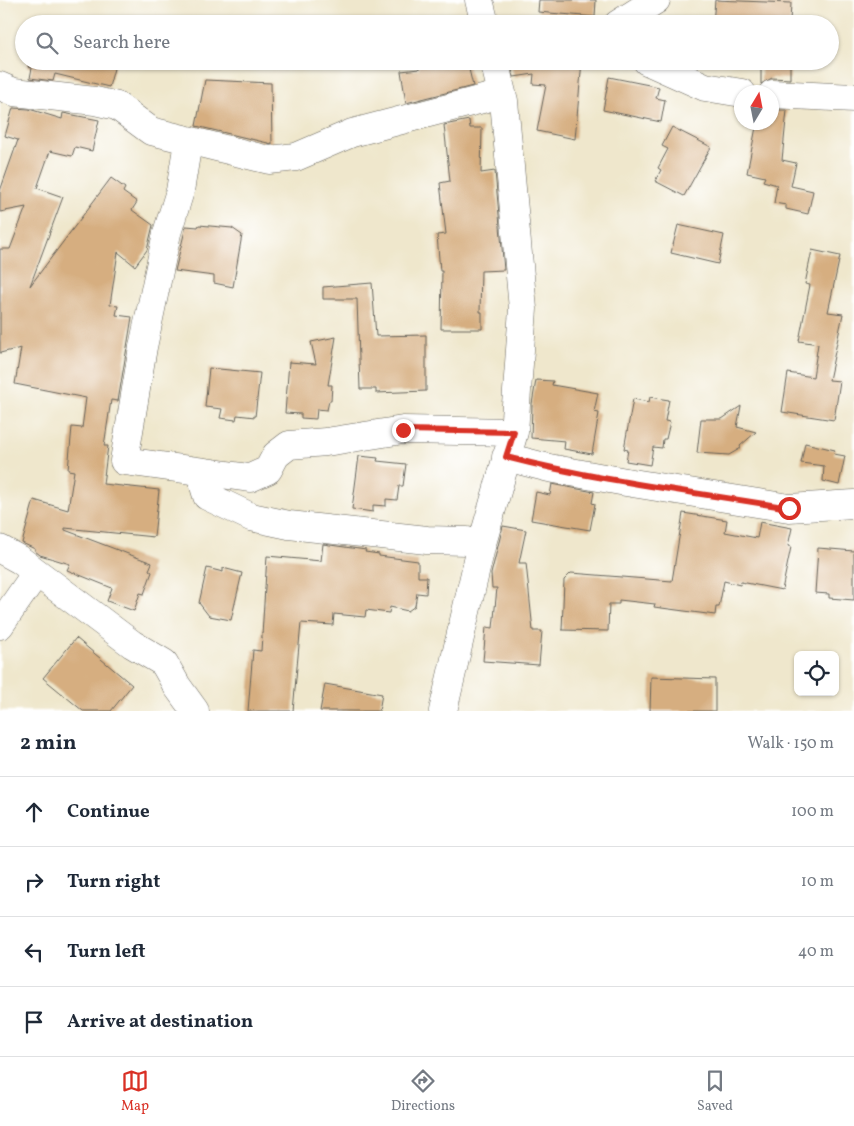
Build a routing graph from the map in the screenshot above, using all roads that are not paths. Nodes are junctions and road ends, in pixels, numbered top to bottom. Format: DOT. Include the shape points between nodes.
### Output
graph roads {
  1 [pos="479,0"];
  2 [pos="656,0"];
  3 [pos="483,15"];
  4 [pos="632,15"];
  5 [pos="496,70"];
  6 [pos="668,70"];
  7 [pos="0,86"];
  8 [pos="734,91"];
  9 [pos="502,94"];
  10 [pos="779,94"];
  11 [pos="854,98"];
  12 [pos="188,142"];
  13 [pos="510,444"];
  14 [pos="206,474"];
  15 [pos="854,504"];
  16 [pos="481,547"];
  17 [pos="0,549"];
  18 [pos="36,573"];
  19 [pos="0,625"];
  20 [pos="195,711"];
  21 [pos="443,711"];
  1 -- 3 [label="street"];
  2 -- 4 [label="street"];
  5 -- 9 [label="street"];
  6 -- 8 [label="street" via="705,86"];
  7 -- 12 [label="street" via="14,92 117,106 151,131"];
  9 -- 12 [label="street" via="352,134 296,157 269,160"];
  9 -- 13 [label="street" via="524,309"];
  10 -- 11 [label="street"];
  12 -- 14 [label="street" via="143,347 124,461"];
  13 -- 14 [label="street" via="403,430 289,445 276,455 268,470 250,478"];
  13 -- 15 [label="street" via="597,477 789,508"];
  13 -- 16 [label="street"];
  14 -- 16 [label="street" via="204,486 207,496 251,517 313,528 467,542"];
  16 -- 21 [label="street"];
  17 -- 18 [label="street"];
  18 -- 19 [label="street"];
  18 -- 20 [label="street" via="132,644 164,663"];
}
